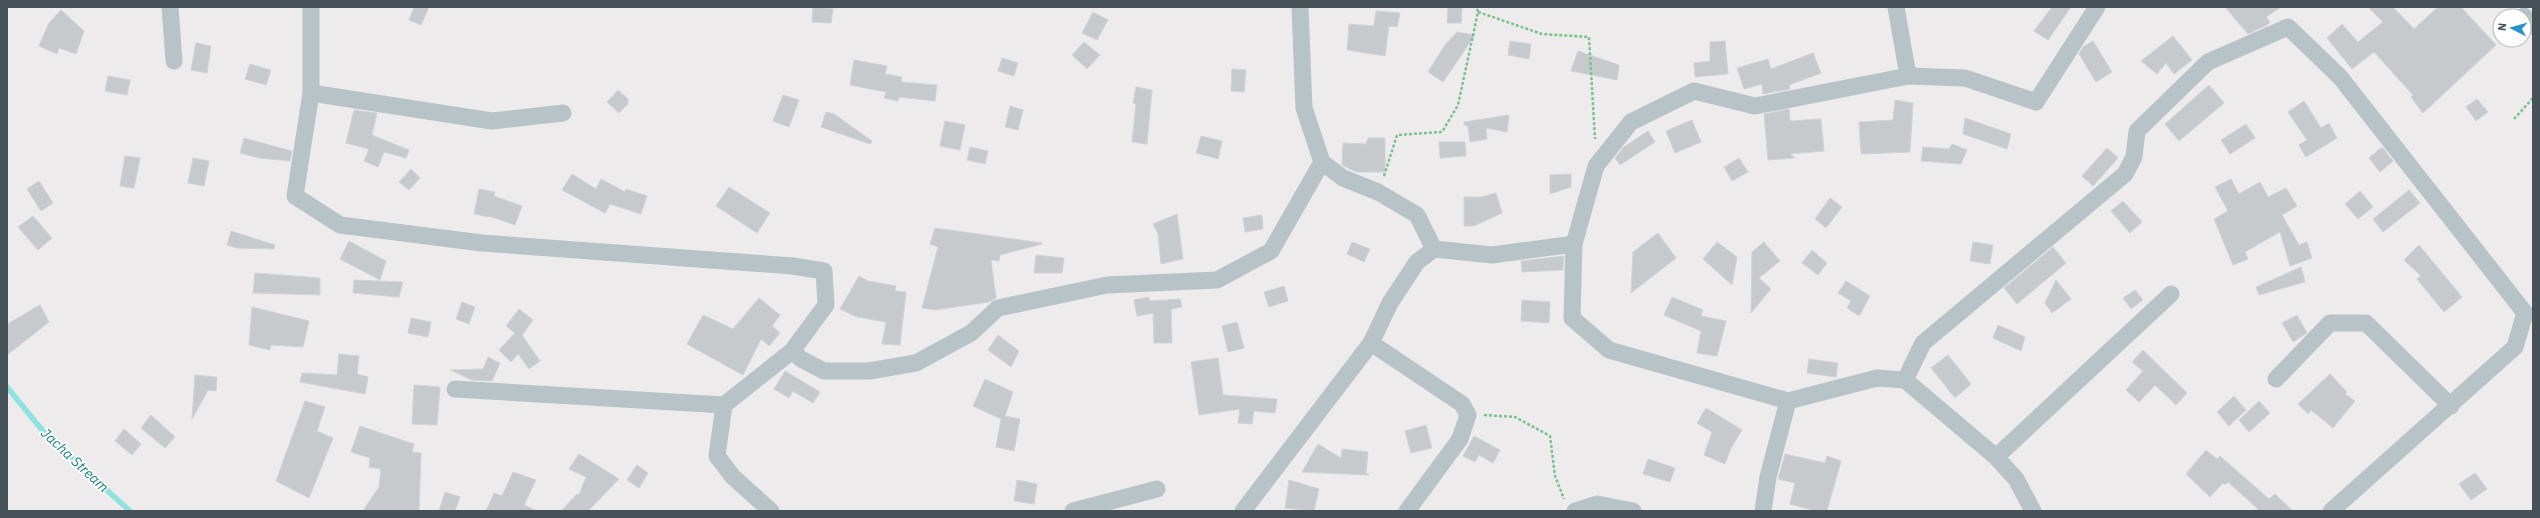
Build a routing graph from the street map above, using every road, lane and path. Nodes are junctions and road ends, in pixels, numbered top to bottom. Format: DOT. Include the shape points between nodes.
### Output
graph roads {
  1 [pos="170,7"];
  2 [pos="310,7"];
  3 [pos="1300,7"];
  4 [pos="1477,7"];
  5 [pos="1896,7"];
  6 [pos="2097,7"];
  7 [pos="1478,12"];
  8 [pos="174,61"];
  9 [pos="1908,76"];
  10 [pos="311,93"];
  11 [pos="2533,98"];
  12 [pos="563,113"];
  13 [pos="2514,119"];
  14 [pos="1322,162"];
  15 [pos="1596,166"];
  16 [pos="1378,192"];
  17 [pos="1574,244"];
  18 [pos="1434,249"];
  19 [pos="2171,294"];
  20 [pos="1371,344"];
  21 [pos="792,350"];
  22 [pos="2276,379"];
  23 [pos="1905,380"];
  24 [pos="455,389"];
  25 [pos="1788,400"];
  26 [pos="724,405"];
  27 [pos="2451,406"];
  28 [pos="1468,414"];
  29 [pos="1996,456"];
  30 [pos="1157,489"];
  31 [pos="1571,508"];
  32 [pos="771,511"];
  33 [pos="1073,511"];
  34 [pos="1243,511"];
  35 [pos="1407,511"];
  36 [pos="1633,511"];
  37 [pos="1763,511"];
  38 [pos="2033,511"];
  39 [pos="2331,511"];
  1 -- 8 [label="street"];
  2 -- 10 [label="street"];
  3 -- 14 [label="street" via="1304,108"];
  4 -- 7 [label="path"];
  5 -- 9 [label="street"];
  6 -- 9 [label="street" via="2036,102 1965,78"];
  7 -- 15 [label="path" via="1542,34 1590,37"];
  7 -- 16 [label="path" via="1458,105 1442,132 1397,135"];
  9 -- 15 [label="street" via="1754,106 1694,91 1631,122"];
  10 -- 12 [label="street" via="492,121"];
  10 -- 21 [label="street" via="296,196 340,225 482,243 793,266 824,271 826,305"];
  11 -- 13 [label="path"];
  14 -- 16 [label="street" via="1343,178"];
  14 -- 21 [label="street" via="1271,251 1217,280 1107,285 998,308 971,333 916,363 869,371 824,371"];
  15 -- 17 [label="street"];
  16 -- 18 [label="street" via="1416,215"];
  17 -- 18 [label="street" via="1492,255"];
  17 -- 25 [label="street" via="1572,318 1609,350"];
  18 -- 20 [label="street" via="1417,262 1398,291"];
  19 -- 29 [label="street"];
  20 -- 28 [label="street" via="1462,404"];
  20 -- 34 [label="street"];
  21 -- 26 [label="street"];
  22 -- 27 [label="street" via="2330,323 2366,323"];
  23 -- 25 [label="street" via="1878,378"];
  23 -- 27 [label="street" via="1923,343 2125,174 2134,157 2137,131 2208,62 2288,27 2340,77 2525,312 2515,347"];
  23 -- 29 [label="street"];
  24 -- 26 [label="street"];
  25 -- 37 [label="street" via="1768,477"];
  26 -- 32 [label="street" via="717,456 733,477"];
  27 -- 39 [label="street"];
  28 -- 31 [label="path" via="1515,417 1550,436 1555,476"];
  28 -- 35 [label="street" via="1460,439"];
  29 -- 38 [label="street" via="2016,479"];
  30 -- 33 [label="street"];
  31 -- 36 [label="street" via="1597,504"];
}
